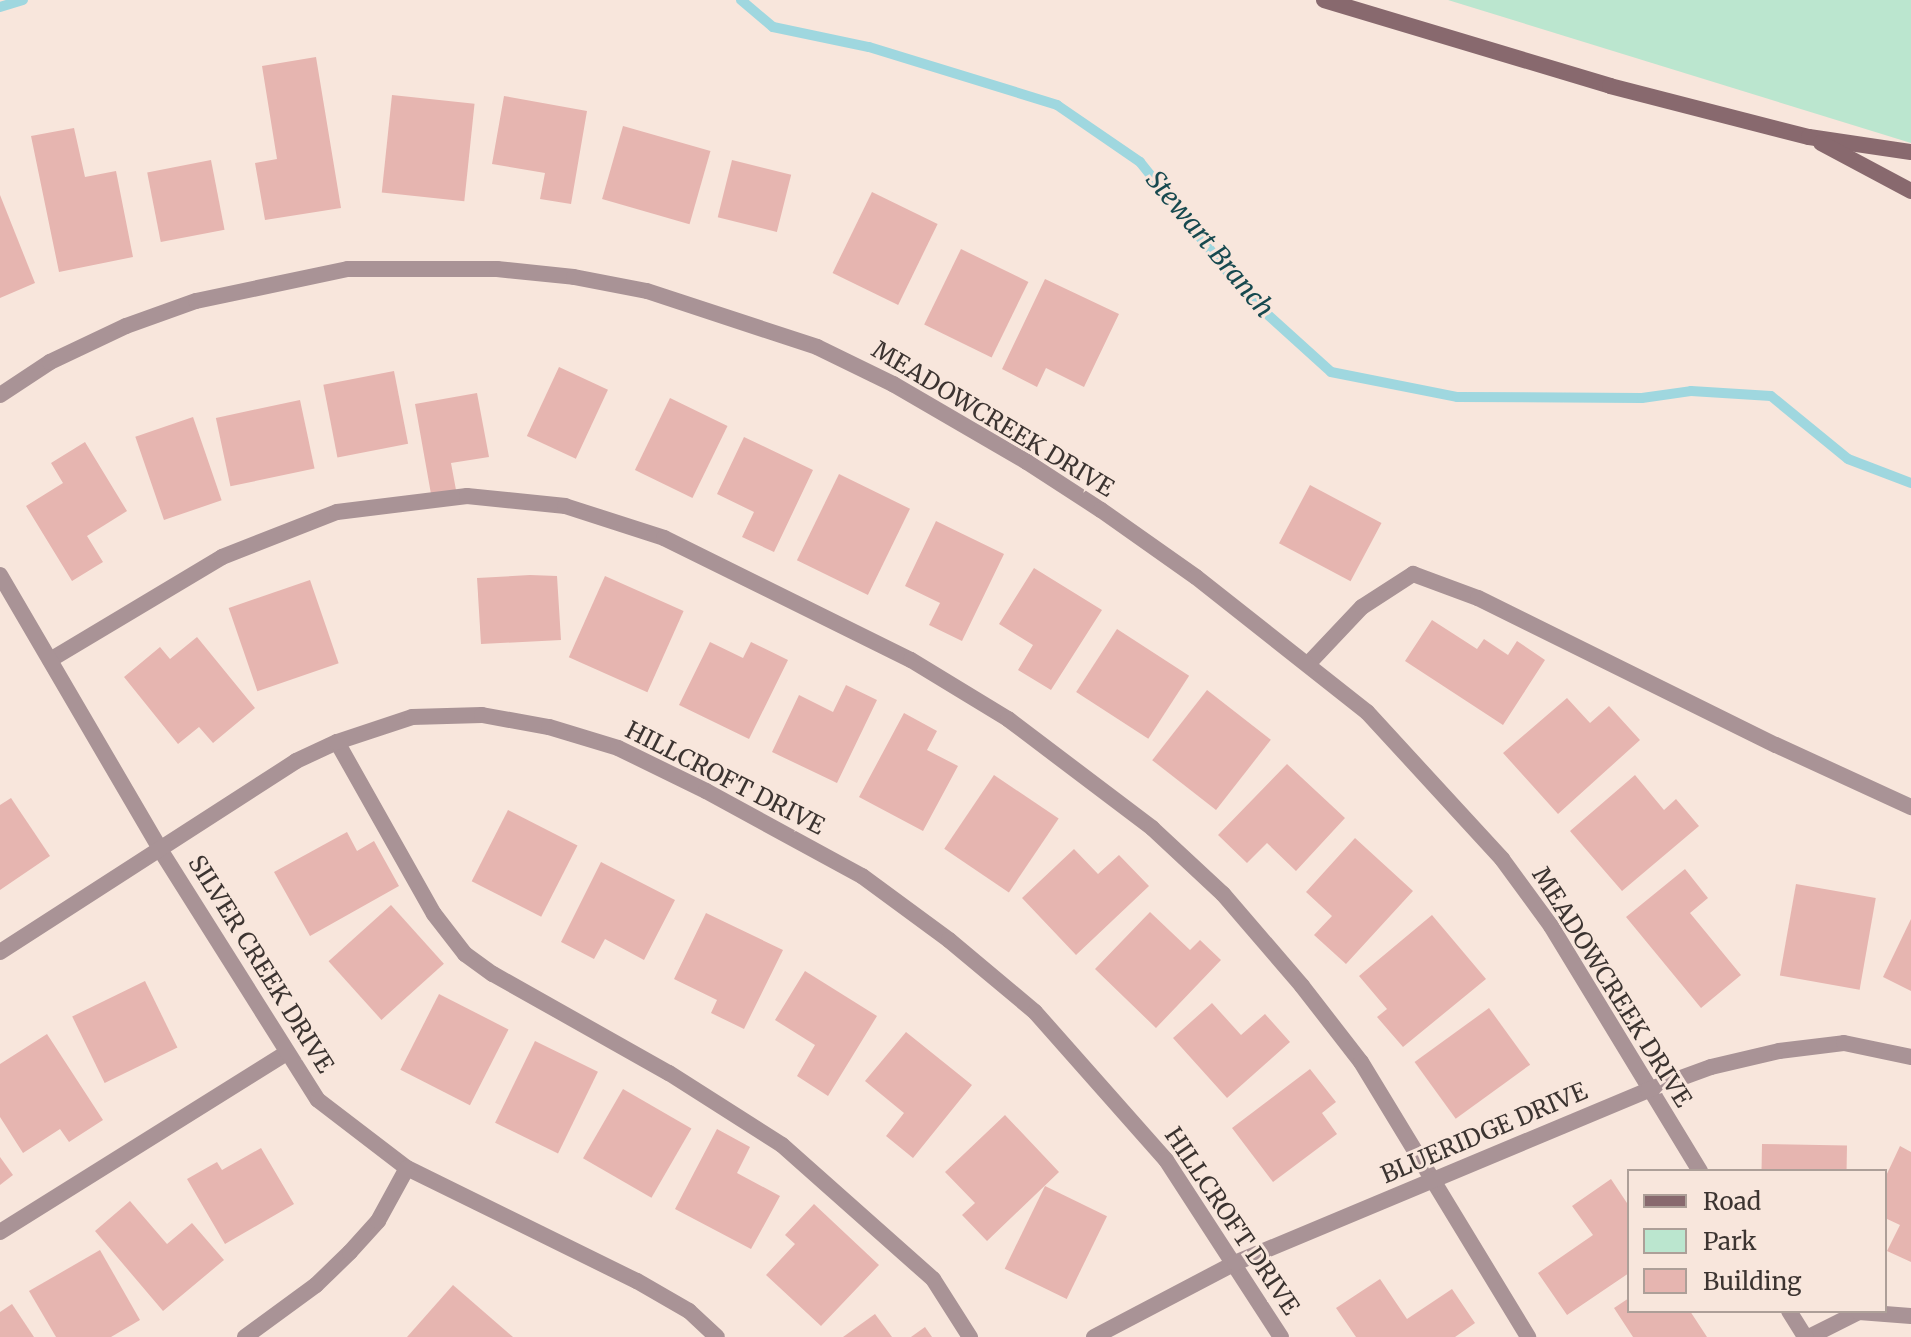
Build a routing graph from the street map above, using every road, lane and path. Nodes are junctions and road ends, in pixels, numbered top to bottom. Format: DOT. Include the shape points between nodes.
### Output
graph roads {
  1 [pos="1324,0"];
  2 [pos="1809,137"];
  3 [pos="1911,152"];
  4 [pos="1911,191"];
  5 [pos="0,395"];
  6 [pos="0,575"];
  7 [pos="50,660"];
  8 [pos="1309,663"];
  9 [pos="337,742"];
  10 [pos="1911,807"];
  11 [pos="161,851"];
  12 [pos="0,952"];
  13 [pos="287,1053"];
  14 [pos="1911,1057"];
  15 [pos="1648,1090"];
  16 [pos="407,1168"];
  17 [pos="1699,1169"];
  18 [pos="1432,1181"];
  19 [pos="0,1232"];
  20 [pos="1235,1263"];
  21 [pos="1790,1313"];
  22 [pos="1857,1313"];
  23 [pos="1872,1313"];
  24 [pos="1911,1316"];
  25 [pos="245,1337"];
  26 [pos="717,1337"];
  27 [pos="970,1337"];
  28 [pos="1094,1337"];
  29 [pos="1281,1337"];
  30 [pos="1528,1337"];
  31 [pos="1807,1337"];
  1 -- 2 [label="main road" via="1610,86"];
  2 -- 3 [label="main road"];
  2 -- 4 [label="main road"];
  5 -- 8 [label="street, MEADOWCREEK DRIVE" via="50,362 140,321 196,301 348,269 497,269 647,291 817,347 893,384 1101,510"];
  6 -- 7 [label="street, SILVER CREEK DRIVE"];
  7 -- 11 [label="street, SILVER CREEK DRIVE"];
  7 -- 18 [label="street" via="222,557 337,512 467,496 565,506 664,538 911,660 1008,719 1152,828 1223,894 1302,986 1361,1062"];
  8 -- 10 [label="street" via="1362,607 1413,574 1478,598"];
  8 -- 15 [label="street, MEADOWCREEK DRIVE" via="1367,712 1502,859 1565,948"];
  9 -- 11 [label="street, HILLCROFT DRIVE" via="296,761"];
  9 -- 20 [label="street, HILLCROFT DRIVE" via="412,717 482,715 549,727 618,748 862,876 1035,1012 1166,1160"];
  9 -- 27 [label="street" via="434,914 465,954 782,1145 933,1279"];
  11 -- 12 [label="street, HILLCROFT DRIVE"];
  11 -- 13 [label="street, SILVER CREEK DRIVE"];
  13 -- 16 [label="street, SILVER CREEK DRIVE" via="318,1100"];
  13 -- 19 [label="street"];
  14 -- 15 [label="street, BLUERIDGE DRIVE" via="1844,1043 1711,1067"];
  15 -- 17 [label="street, MEADOWCREEK DRIVE"];
  15 -- 18 [label="street, BLUERIDGE DRIVE"];
  16 -- 25 [label="street" via="378,1221 350,1252 316,1285"];
  16 -- 26 [label="street, SILVER CREEK DRIVE" via="637,1281 689,1311"];
  18 -- 20 [label="street, BLUERIDGE DRIVE"];
  18 -- 30 [label="street"];
  20 -- 28 [label="street, BLUERIDGE DRIVE"];
  20 -- 29 [label="street, HILLCROFT DRIVE"];
  21 -- 31 [label="street"];
  22 -- 31 [label="street"];
  23 -- 24 [label="street"];
}
